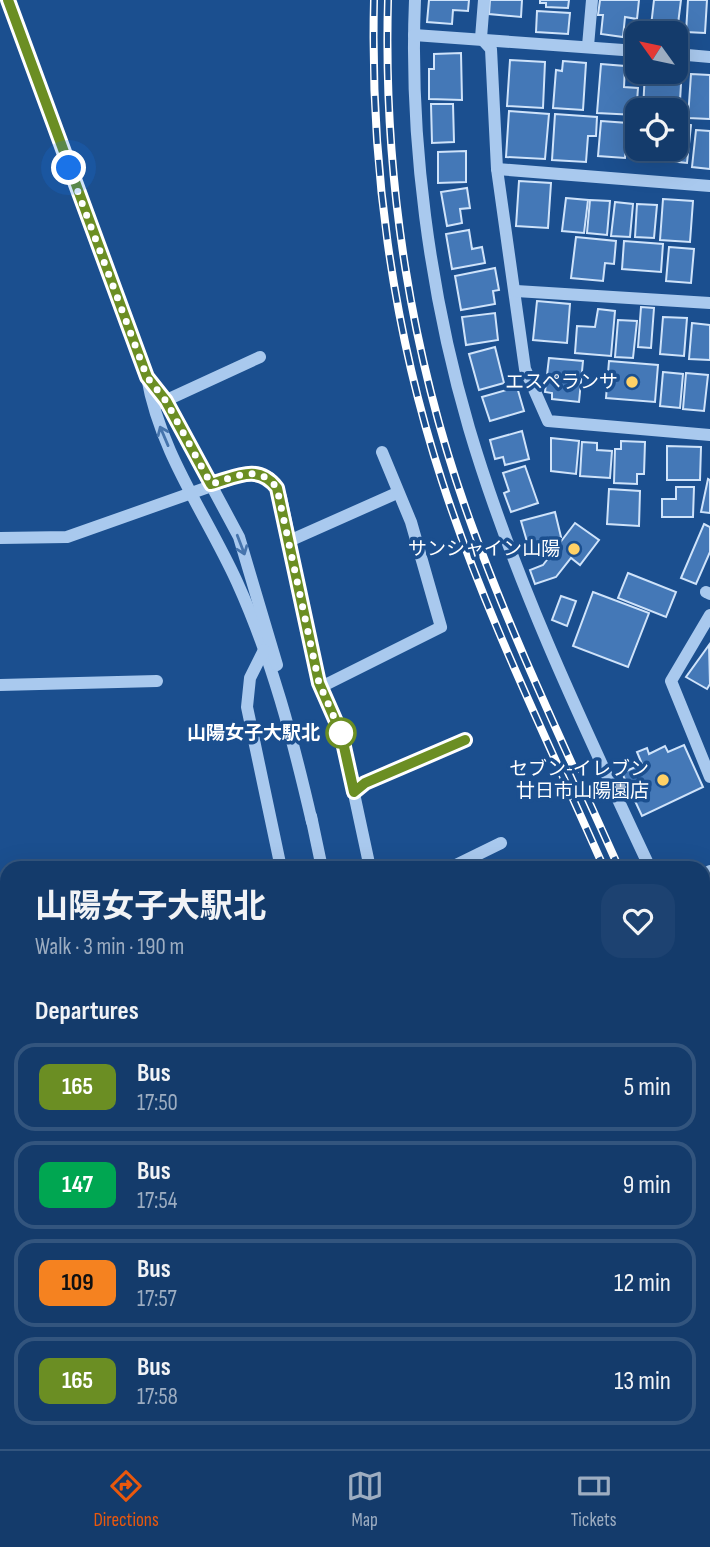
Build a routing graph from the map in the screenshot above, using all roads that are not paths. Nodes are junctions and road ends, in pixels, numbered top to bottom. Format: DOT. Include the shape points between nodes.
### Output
graph roads {
  1 [pos="8,0"];
  2 [pos="415,0"];
  3 [pos="484,0"];
  4 [pos="592,0"];
  5 [pos="414,35"];
  6 [pos="481,38"];
  7 [pos="588,47"];
  8 [pos="625,50"];
  9 [pos="688,55"];
  10 [pos="710,57"];
  11 [pos="497,169"];
  12 [pos="710,186"];
  13 [pos="516,290"];
  14 [pos="710,303"];
  15 [pos="260,357"];
  16 [pos="147,377"];
  17 [pos="166,401"];
  18 [pos="152,406"];
  19 [pos="710,435"];
  20 [pos="382,452"];
  21 [pos="211,484"];
  22 [pos="188,493"];
  23 [pos="397,494"];
  24 [pos="0,538"];
  25 [pos="289,541"];
  26 [pos="710,615"];
  27 [pos="264,650"];
  28 [pos="157,681"];
  29 [pos="319,683"];
  30 [pos="0,685"];
  31 [pos="465,740"];
  32 [pos="710,777"];
  33 [pos="354,792"];
  34 [pos="312,822"];
  35 [pos="501,843"];
  36 [pos="280,861"];
  37 [pos="320,861"];
  38 [pos="369,861"];
  39 [pos="464,861"];
  40 [pos="647,861"];
  1 -- 16 [label="street"];
  2 -- 5 [label="street"];
  3 -- 6 [label="street"];
  4 -- 7 [label="street"];
  5 -- 6 [label="street"];
  5 -- 40 [label="street" via="428,229 469,428 531,603"];
  6 -- 7 [label="street"];
  6 -- 11 [label="street" via="491,49"];
  7 -- 8 [label="street"];
  9 -- 10 [label="street"];
  11 -- 12 [label="street"];
  11 -- 13 [label="street"];
  13 -- 14 [label="street"];
  13 -- 19 [label="street" via="525,369 548,421"];
  15 -- 17 [label="street"];
  16 -- 17 [label="street"];
  16 -- 18 [label="street"];
  17 -- 18 [label="street"];
  17 -- 21 [label="street"];
  22 -- 18 [label="street, one-way"];
  20 -- 23 [label="street"];
  21 -- 22 [label="street"];
  21 -- 25 [label="street" via="251,471 270,478 281,497"];
  21 -- 34 [label="street, one-way" via="239,537 264,616"];
  22 -- 24 [label="street" via="67,537"];
  22 -- 27 [label="street" via="218,540"];
  23 -- 25 [label="street"];
  23 -- 29 [label="street" via="411,522 440,628 327,684"];
  25 -- 29 [label="street"];
  26 -- 32 [label="street" via="671,681"];
  27 -- 34 [label="street"];
  27 -- 36 [label="street" via="250,678 247,707"];
  28 -- 30 [label="street"];
  29 -- 33 [label="street" via="341,733"];
  31 -- 33 [label="street"];
  33 -- 38 [label="street"];
  34 -- 37 [label="street"];
  35 -- 39 [label="street"];
}
